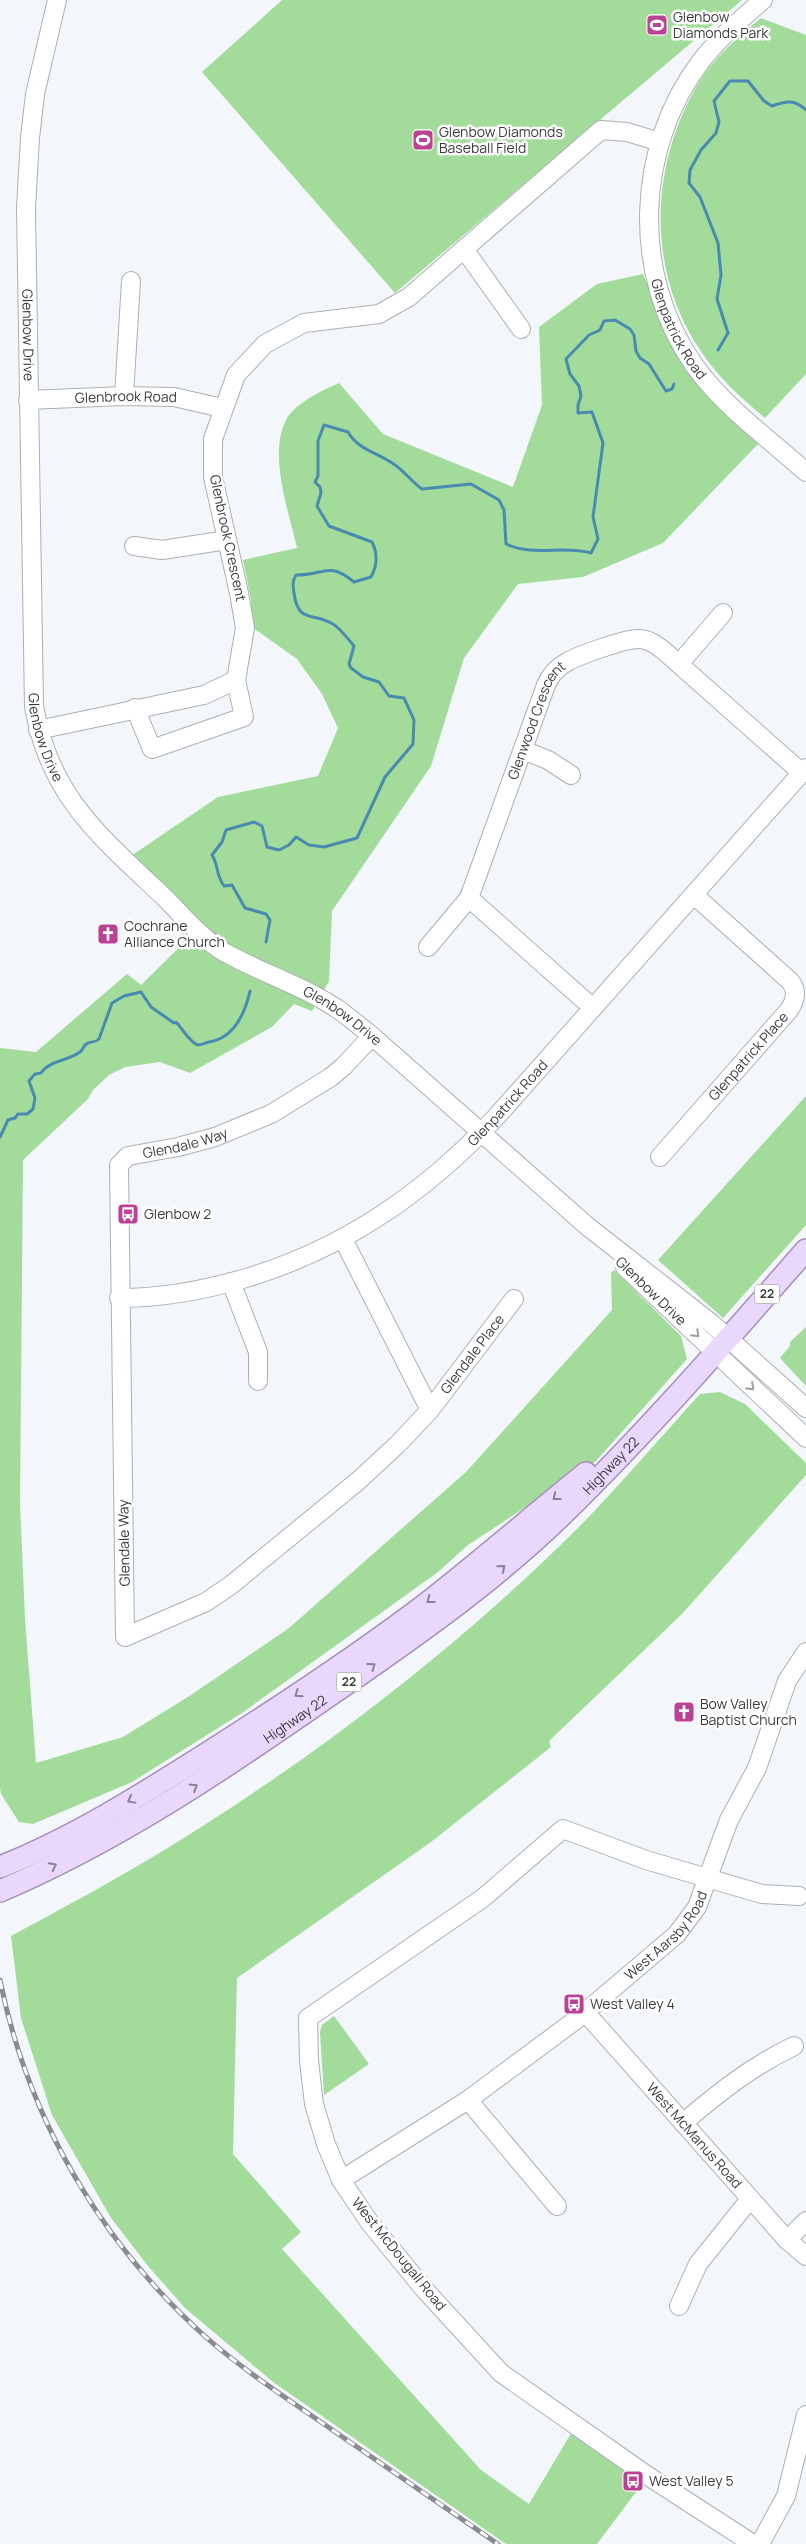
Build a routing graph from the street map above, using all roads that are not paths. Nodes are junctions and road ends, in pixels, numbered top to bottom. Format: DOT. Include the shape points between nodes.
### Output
graph roads {
  1 [pos="45,0"];
  2 [pos="57,0"];
  3 [pos="763,0"];
  4 [pos="49,35"];
  5 [pos="660,142"];
  6 [pos="464,249"];
  7 [pos="132,281"];
  8 [pos="521,329"];
  9 [pos="124,396"];
  10 [pos="28,400"];
  11 [pos="222,408"];
  12 [pos="806,472"];
  13 [pos="228,540"];
  14 [pos="134,546"];
  15 [pos="723,613"];
  16 [pos="678,664"];
  17 [pos="236,680"];
  18 [pos="135,708"];
  19 [pos="38,730"];
  20 [pos="523,750"];
  21 [pos="804,771"];
  22 [pos="570,774"];
  23 [pos="694,895"];
  24 [pos="469,898"];
  25 [pos="428,947"];
  26 [pos="593,1008"];
  27 [pos="372,1036"];
  28 [pos="482,1133"];
  29 [pos="660,1157"];
  30 [pos="587,1226"];
  31 [pos="343,1239"];
  32 [pos="806,1250"];
  33 [pos="231,1282"];
  34 [pos="119,1298"];
  35 [pos="514,1299"];
  36 [pos="729,1338"];
  37 [pos="715,1355"];
  38 [pos="258,1381"];
  39 [pos="806,1408"];
  40 [pos="430,1410"];
  41 [pos="650,1424"];
  42 [pos="806,1438"];
  43 [pos="806,1652"];
  44 [pos="4,1866"];
  45 [pos="707,1877"];
  46 [pos="4,1889"];
  47 [pos="799,1896"];
  48 [pos="585,2012"];
  49 [pos="794,2046"];
  50 [pos="468,2100"];
  51 [pos="683,2123"];
  52 [pos="341,2180"];
  53 [pos="750,2199"];
  54 [pos="557,2206"];
  55 [pos="806,2222"];
  56 [pos="787,2240"];
  57 [pos="806,2256"];
  58 [pos="679,2306"];
  59 [pos="806,2415"];
  60 [pos="753,2544"];
  61 [pos="760,2544"];
  1 -- 4 [label="street"];
  2 -- 4 [label="street, Glenbow Drive"];
  3 -- 5 [label="street, Glenpatrick Road" via="725,33 701,61 675,104"];
  4 -- 10 [label="street, Glenbow Drive" via="35,94 27,171"];
  5 -- 6 [label="street, Glenbrook Crescent" via="627,132 601,130"];
  5 -- 12 [label="street, Glenpatrick Road" via="649,196 649,233 658,285 671,322 689,357 715,391"];
  6 -- 8 [label="street"];
  6 -- 11 [label="street, Glenbrook Crescent" via="409,297 379,314 304,323 265,344 236,374"];
  7 -- 9 [label="street"];
  9 -- 10 [label="street, Glenbrook Road"];
  9 -- 11 [label="street, Glenbrook Road" via="174,397"];
  10 -- 19 [label="street, Glenbow Drive" via="34,706"];
  11 -- 13 [label="street, Glenbrook Crescent" via="212,439 213,476"];
  13 -- 14 [label="street" via="162,550"];
  13 -- 17 [label="street, Glenbrook Crescent" via="245,628"];
  15 -- 16 [label="street"];
  16 -- 20 [label="street, Glenwood Crescent" via="656,644 636,639 568,662 549,678"];
  16 -- 21 [label="street, Glenwood Crescent"];
  17 -- 18 [label="street" via="204,695"];
  17 -- 18 [label="street" via="244,717 152,750"];
  18 -- 19 [label="street"];
  19 -- 27 [label="street, Glenbow Drive" via="54,772 72,804 89,825 198,930 223,951 338,1009"];
  20 -- 22 [label="street"];
  20 -- 24 [label="street, Glenwood Crescent"];
  21 -- 23 [label="street, Glenpatrick Road"];
  23 -- 26 [label="street, Glenpatrick Road"];
  23 -- 29 [label="street, Glenpatrick Place" via="791,982 795,999 789,1010"];
  24 -- 25 [label="street, Glenwood Crescent"];
  24 -- 26 [label="street"];
  26 -- 28 [label="street, Glenpatrick Road"];
  27 -- 28 [label="street, Glenbow Drive"];
  27 -- 34 [label="street, Glendale Way" via="331,1077 271,1114 215,1137 124,1158 117,1172"];
  28 -- 30 [label="street, Glenbow Drive"];
  28 -- 31 [label="street, Glenpatrick Road" via="410,1197"];
  30 -- 36 [label="street, Glenbow Drive"];
  30 -- 37 [label="street, Glenbow Drive, one-way" via="620,1263 699,1336"];
  31 -- 33 [label="street, Glenpatrick Road" via="293,1262"];
  31 -- 40 [label="street"];
  32 -- 36 [label="main road, Highway 22 / 22"];
  33 -- 34 [label="street, Glenpatrick Road" via="164,1295"];
  33 -- 38 [label="street" via="258,1352"];
  34 -- 40 [label="street, Glendale Way" via="125,1638 206,1602 231,1585 358,1481"];
  35 -- 40 [label="street, Glendale Place"];
  36 -- 37 [label="main road, Highway 22 / 22"];
  36 -- 39 [label="street, Glenbow Drive"];
  37 -- 41 [label="main road, Highway 22 / 22"];
  37 -- 42 [label="street, Glenbow Drive, one-way"];
  41 -- 44 [label="main road, Highway 22 / 22, one-way" via="431,1600 352,1657 155,1787"];
  46 -- 41 [label="main road, Highway 22 / 22, one-way" via="144,1818 193,1788 431,1624 524,1550"];
  43 -- 45 [label="street, West Aarsby Road" via="787,1682 757,1768 729,1820"];
  45 -- 47 [label="street" via="762,1894"];
  45 -- 48 [label="street, West Aarsby Road" via="697,1907 677,1934"];
  45 -- 52 [label="street, West McDougall Road" via="646,1860 563,1829 483,1898 308,2018 314,2104"];
  48 -- 50 [label="street, West Aarsby Road"];
  48 -- 51 [label="street, West McManus Road"];
  49 -- 51 [label="street" via="754,2067"];
  50 -- 52 [label="street, West Aarsby Road"];
  50 -- 54 [label="street"];
  51 -- 53 [label="street, West McManus Road"];
  52 -- 60 [label="street, West McDougall Road" via="370,2223 418,2281 501,2372 648,2476"];
  53 -- 56 [label="street, West McManus Road"];
  53 -- 58 [label="street" via="698,2264"];
  55 -- 56 [label="street"];
  56 -- 57 [label="street, West McManus Road"];
  59 -- 61 [label="street" via="786,2496"];
}
